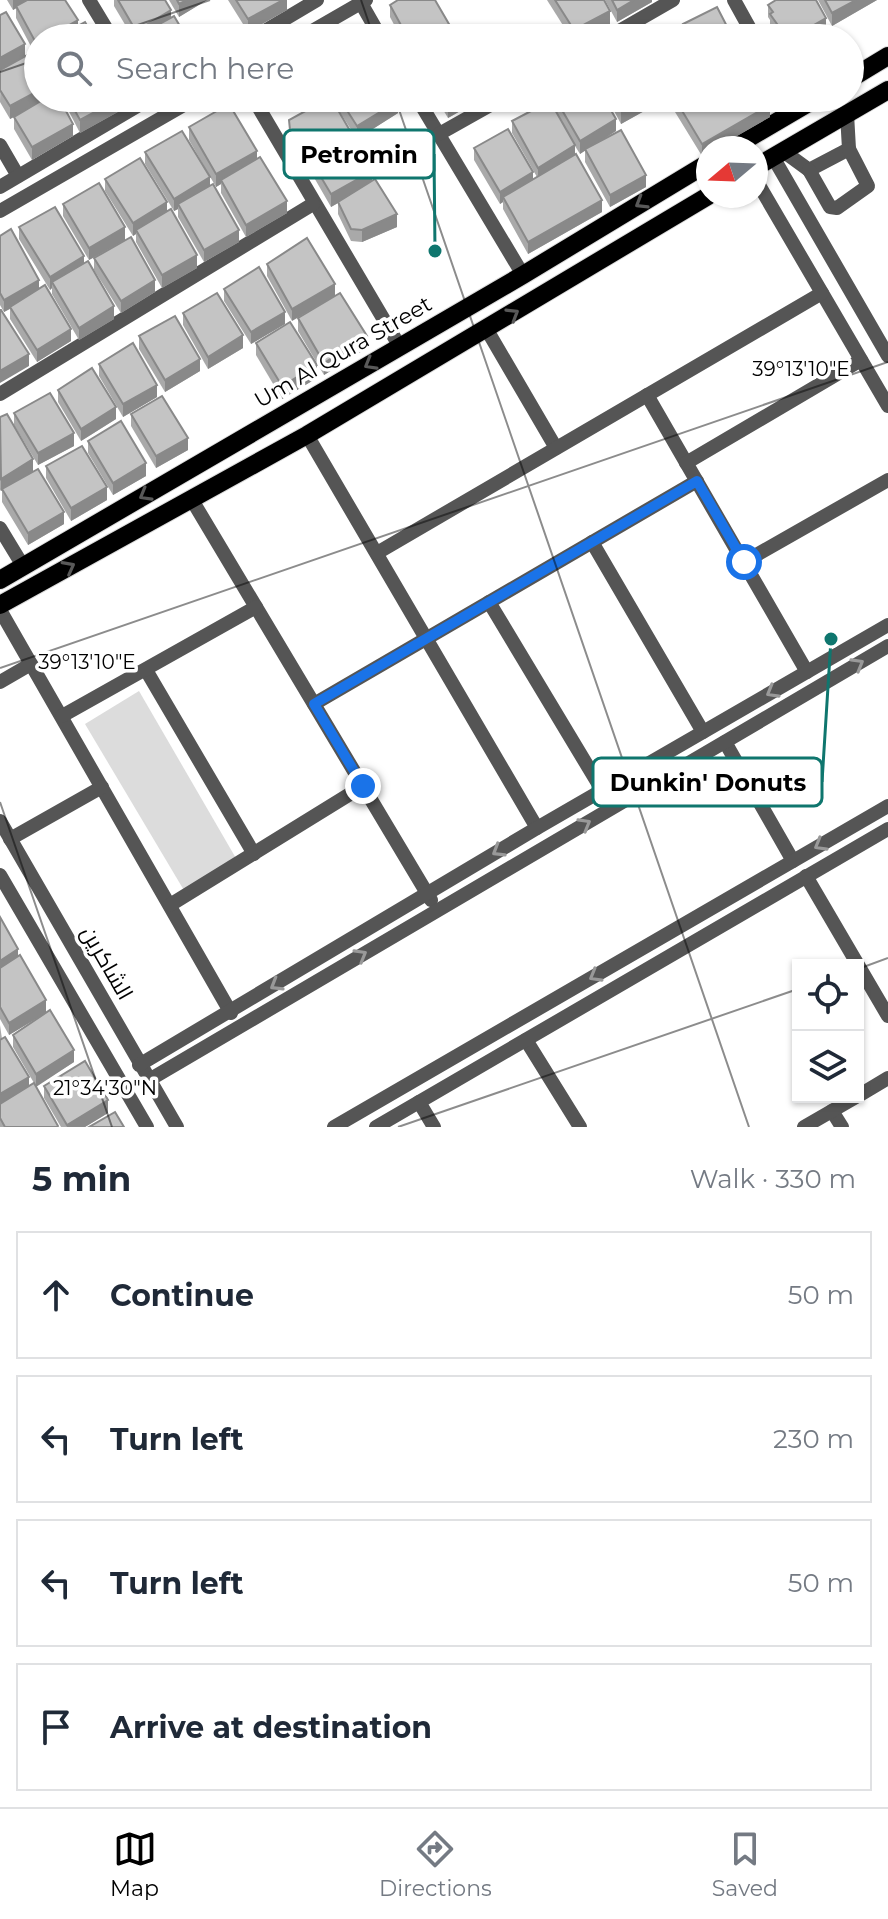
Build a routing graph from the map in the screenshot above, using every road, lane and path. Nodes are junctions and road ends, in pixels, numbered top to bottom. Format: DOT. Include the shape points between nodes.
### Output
graph roads {
  1 [pos="89,0"];
  2 [pos="317,0"];
  3 [pos="673,0"];
  4 [pos="734,0"];
  5 [pos="363,2"];
  6 [pos="104,24"];
  7 [pos="277,24"];
  8 [pos="324,24"];
  9 [pos="374,24"];
  10 [pos="631,24"];
  11 [pos="747,24"];
  12 [pos="888,56"];
  13 [pos="864,71"];
  14 [pos="888,90"];
  15 [pos="864,104"];
  16 [pos="127,112"];
  17 [pos="172,112"];
  18 [pos="261,112"];
  19 [pos="426,112"];
  20 [pos="478,112"];
  21 [pos="780,112"];
  22 [pos="850,112"];
  23 [pos="847,114"];
  24 [pos="439,134"];
  25 [pos="748,136"];
  26 [pos="0,145"];
  27 [pos="849,149"];
  28 [pos="771,158"];
  29 [pos="696,170"];
  30 [pos="809,170"];
  31 [pos="18,176"];
  32 [pos="0,187"];
  33 [pos="768,201"];
  34 [pos="696,203"];
  35 [pos="313,204"];
  36 [pos="0,211"];
  37 [pos="611,221"];
  38 [pos="626,246"];
  39 [pos="523,275"];
  40 [pos="822,293"];
  41 [pos="487,330"];
  42 [pos="400,347"];
  43 [pos="888,356"];
  44 [pos="861,360"];
  45 [pos="0,394"];
  46 [pos="647,395"];
  47 [pos="888,406"];
  48 [pos="307,435"];
  49 [pos="556,448"];
  50 [pos="686,463"];
  51 [pos="888,480"];
  52 [pos="697,481"];
  53 [pos="192,500"];
  54 [pos="0,528"];
  55 [pos="592,542"];
  56 [pos="377,553"];
  57 [pos="744,562"];
  58 [pos="23,566"];
  59 [pos="0,580"];
  60 [pos="489,602"];
  61 [pos="0,607"];
  62 [pos="256,607"];
  63 [pos="888,625"];
  64 [pos="426,638"];
  65 [pos="888,646"];
  66 [pos="31,664"];
  67 [pos="146,670"];
  68 [pos="807,672"];
  69 [pos="0,682"];
  70 [pos="314,704"];
  71 [pos="62,716"];
  72 [pos="703,732"];
  73 [pos="725,742"];
  74 [pos="363,786"];
  75 [pos="102,787"];
  76 [pos="602,790"];
  77 [pos="888,806"];
  78 [pos="0,821"];
  79 [pos="537,828"];
  80 [pos="850,829"];
  81 [pos="888,829"];
  82 [pos="10,839"];
  83 [pos="861,845"];
  84 [pos="254,854"];
  85 [pos="793,861"];
  86 [pos="806,876"];
  87 [pos="2,884"];
  88 [pos="427,893"];
  89 [pos="170,905"];
  90 [pos="437,911"];
  91 [pos="60,927"];
  92 [pos="37,941"];
  93 [pos="882,991"];
  94 [pos="231,1013"];
  95 [pos="888,1016"];
  96 [pos="526,1040"];
  97 [pos="139,1065"];
  98 [pos="888,1078"];
  99 [pos="149,1080"];
  100 [pos="864,1092"];
  101 [pos="419,1102"];
  102 [pos="845,1103"];
  103 [pos="832,1111"];
  104 [pos="147,1127"];
  105 [pos="177,1127"];
  106 [pos="334,1127"];
  107 [pos="376,1127"];
  108 [pos="434,1127"];
  109 [pos="580,1127"];
  110 [pos="804,1127"];
  111 [pos="842,1127"];
  1 -- 6 [label="street"];
  2 -- 7 [label="street"];
  3 -- 10 [label="street"];
  4 -- 11 [label="street"];
  5 -- 8 [label="street"];
  5 -- 9 [label="street"];
  12 -- 13 [label="main road"];
  14 -- 15 [label="main road"];
  16 -- 31 [label="street"];
  17 -- 36 [label="street"];
  18 -- 35 [label="street"];
  19 -- 24 [label="street"];
  20 -- 24 [label="street"];
  21 -- 25 [label="main road"];
  22 -- 23 [label="main road"];
  23 -- 27 [label="street"];
  23 -- 28 [label="main road"];
  24 -- 39 [label="street"];
  26 -- 31 [label="street"];
  27 -- 30 [label="street"];
  27 -- 30 [label="street" via="868,186 837,208 830,207"];
  28 -- 30 [label="street"];
  28 -- 43 [label="street"];
  29 -- 37 [label="main road, Um Al Qura Street, one-way"];
  31 -- 32 [label="street"];
  33 -- 40 [label="street"];
  34 -- 38 [label="main road"];
  35 -- 42 [label="street"];
  35 -- 45 [label="street"];
  37 -- 38 [label="main road"];
  37 -- 39 [label="main road, Um Al Qura Street"];
  41 -- 38 [label="main road, one-way"];
  39 -- 42 [label="main road, Um Al Qura Street"];
  40 -- 44 [label="street"];
  40 -- 46 [label="street"];
  41 -- 48 [label="main road"];
  41 -- 49 [label="street"];
  42 -- 58 [label="main road, Um Al Qura Street, one-way"];
  44 -- 47 [label="street"];
  44 -- 50 [label="street"];
  46 -- 49 [label="street"];
  46 -- 50 [label="street"];
  48 -- 53 [label="main road"];
  48 -- 56 [label="street"];
  49 -- 56 [label="street"];
  50 -- 52 [label="street"];
  51 -- 57 [label="street"];
  52 -- 55 [label="street"];
  52 -- 57 [label="street"];
  61 -- 53 [label="main road, one-way"];
  53 -- 62 [label="street"];
  54 -- 58 [label="street"];
  55 -- 60 [label="street"];
  55 -- 72 [label="street"];
  56 -- 64 [label="street"];
  57 -- 68 [label="street"];
  58 -- 59 [label="main road, Um Al Qura Street"];
  60 -- 64 [label="street"];
  60 -- 76 [label="street"];
  61 -- 66 [label="street"];
  62 -- 67 [label="street"];
  62 -- 70 [label="street"];
  63 -- 68 [label="street"];
  64 -- 70 [label="street"];
  64 -- 79 [label="street"];
  73 -- 65 [label="street, one-way"];
  66 -- 69 [label="street"];
  66 -- 71 [label="street"];
  67 -- 71 [label="street"];
  67 -- 84 [label="street"];
  68 -- 72 [label="street, one-way"];
  70 -- 74 [label="street"];
  71 -- 75 [label="street"];
  72 -- 76 [label="street"];
  73 -- 85 [label="street"];
  90 -- 73 [label="street, one-way"];
  74 -- 84 [label="street"];
  74 -- 88 [label="street"];
  75 -- 82 [label="street"];
  75 -- 89 [label="street"];
  76 -- 79 [label="street"];
  77 -- 80 [label="street"];
  78 -- 82 [label="street, الشاكرين"];
  79 -- 88 [label="street, one-way"];
  80 -- 83 [label="street"];
  80 -- 85 [label="street, one-way"];
  81 -- 83 [label="street"];
  82 -- 91 [label="street, الشاكرين"];
  83 -- 86 [label="street"];
  84 -- 89 [label="street"];
  85 -- 106 [label="street, one-way"];
  86 -- 93 [label="street"];
  86 -- 96 [label="street"];
  87 -- 92 [label="street"];
  88 -- 90 [label="street"];
  88 -- 94 [label="street, one-way"];
  89 -- 94 [label="street"];
  99 -- 90 [label="street, one-way"];
  91 -- 92 [label="street"];
  91 -- 97 [label="street, الشاكرين"];
  92 -- 104 [label="street"];
  93 -- 95 [label="street"];
  94 -- 97 [label="street"];
  96 -- 101 [label="street"];
  96 -- 109 [label="street"];
  97 -- 99 [label="street, الشاكرين"];
  98 -- 100 [label="street"];
  99 -- 105 [label="street, الشاكرين"];
  101 -- 107 [label="street"];
  101 -- 108 [label="street"];
  102 -- 103 [label="street"];
  103 -- 110 [label="street"];
  103 -- 111 [label="street"];
}
